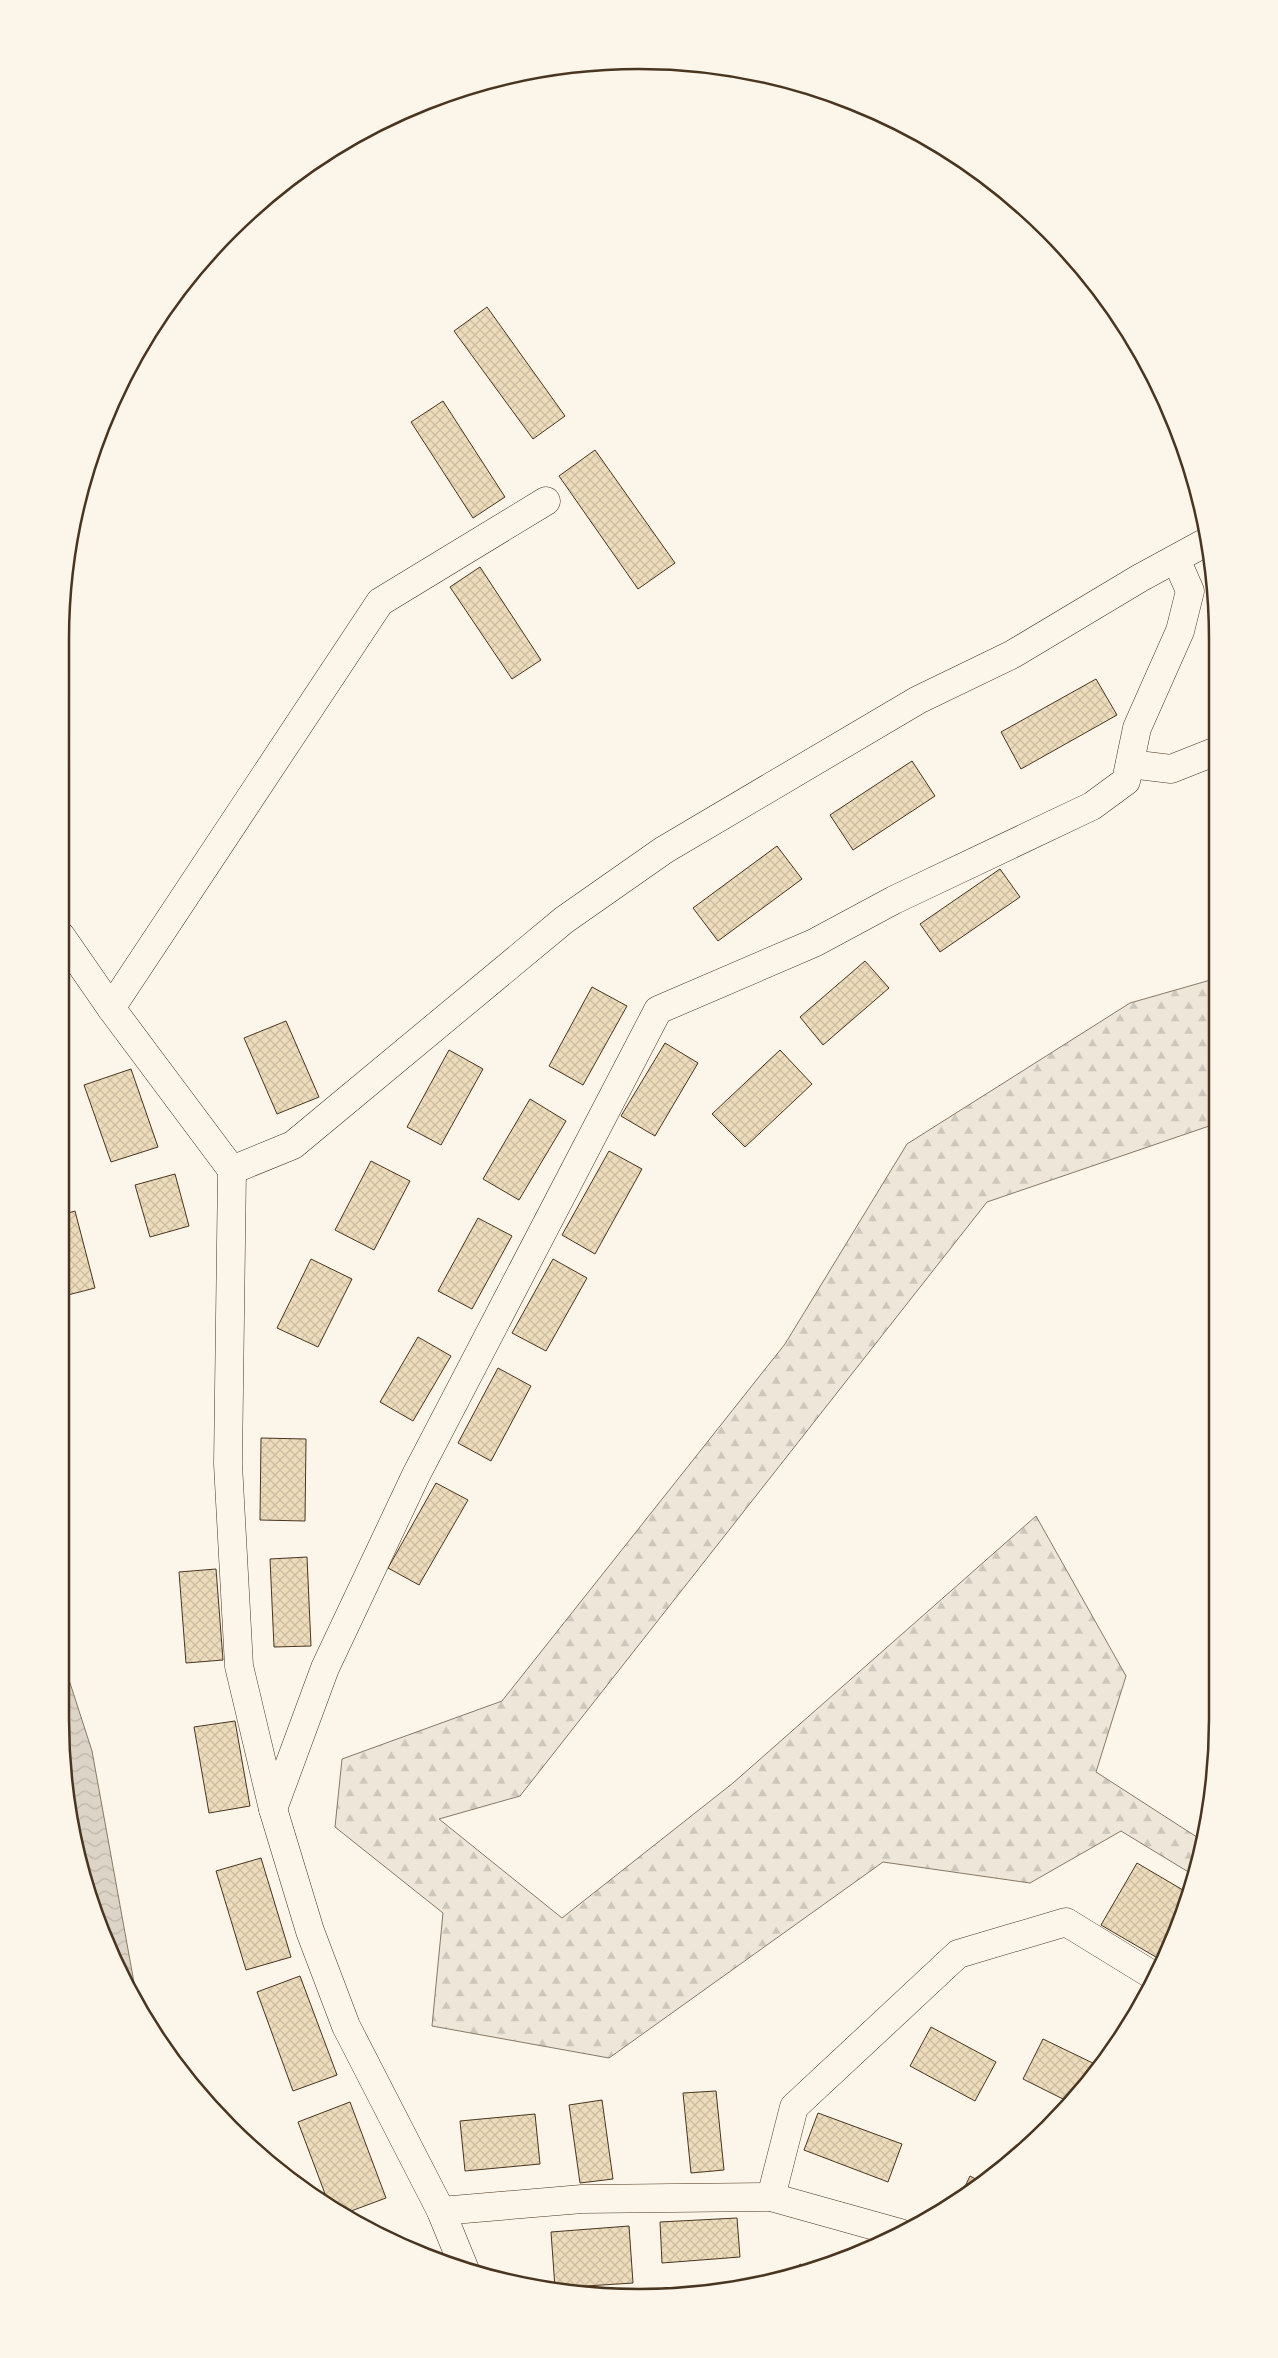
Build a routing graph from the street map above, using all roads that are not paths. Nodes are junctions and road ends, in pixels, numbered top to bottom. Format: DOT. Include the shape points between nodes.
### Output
graph roads {
  1 [pos="546,500"];
  2 [pos="1201,545"];
  3 [pos="1176,559"];
  4 [pos="1209,754"];
  5 [pos="1130,764"];
  6 [pos="69,947"];
  7 [pos="112,1008"];
  8 [pos="232,1170"];
  9 [pos="273,1809"];
  10 [pos="1149,1973"];
  11 [pos="771,2197"];
  12 [pos="441,2211"];
  13 [pos="890,2230"];
  14 [pos="461,2261"];
  1 -- 7 [label="street" via="380,602"];
  2 -- 3 [label="street"];
  3 -- 5 [label="street" via="1190,591 1180,630 1137,728"];
  3 -- 8 [label="street" via="1013,654 918,700 664,850 564,920 293,1145"];
  4 -- 5 [label="street" via="1171,769"];
  5 -- 9 [label="street" via="1126,781 1092,806 894,900 814,943 658,1010 416,1475 325,1668"];
  6 -- 7 [label="street"];
  7 -- 8 [label="street"];
  8 -- 9 [label="street" via="228,1464 239,1666"];
  9 -- 12 [label="street" via="310,1931 346,2026"];
  10 -- 11 [label="street" via="1066,1922 958,1954 794,2106"];
  11 -- 12 [label="street" via="582,2199"];
  11 -- 13 [label="street"];
  12 -- 14 [label="street"];
}
